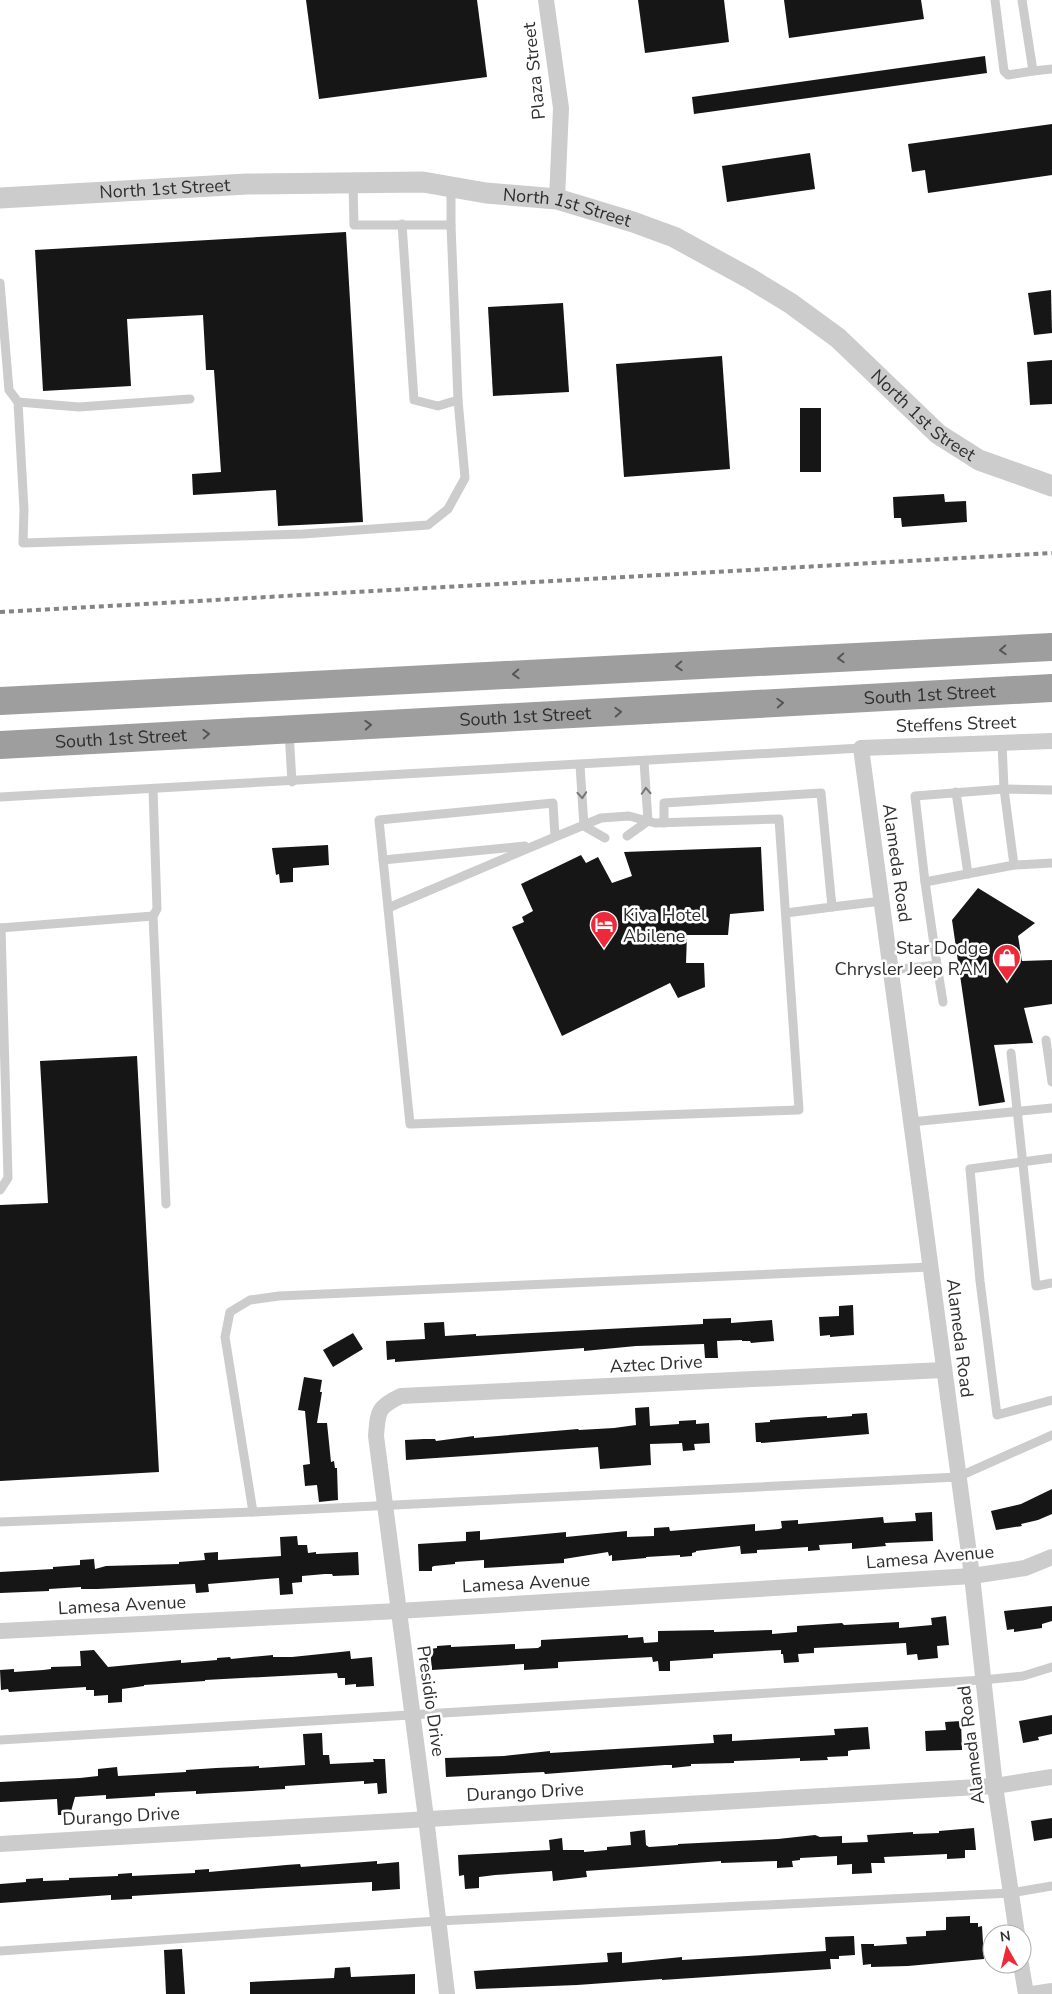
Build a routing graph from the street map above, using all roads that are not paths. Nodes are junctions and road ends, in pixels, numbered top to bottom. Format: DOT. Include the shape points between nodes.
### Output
graph roads {
  1 [pos="546,0"];
  2 [pos="995,0"];
  3 [pos="1022,0"];
  4 [pos="1052,69"];
  5 [pos="1033,71"];
  6 [pos="353,183"];
  7 [pos="451,187"];
  8 [pos="0,198"];
  9 [pos="557,199"];
  10 [pos="402,224"];
  11 [pos="452,225"];
  12 [pos="0,283"];
  13 [pos="190,400"];
  14 [pos="458,400"];
  15 [pos="18,402"];
  16 [pos="1052,486"];
  17 [pos="1052,647"];
  18 [pos="286,686"];
  19 [pos="1052,688"];
  20 [pos="0,700"];
  21 [pos="289,729"];
  22 [pos="1052,741"];
  23 [pos="1002,743"];
  24 [pos="0,745"];
  25 [pos="861,748"];
  26 [pos="644,761"];
  27 [pos="580,765"];
  28 [pos="292,782"];
  29 [pos="153,789"];
  30 [pos="1004,789"];
  31 [pos="1052,790"];
  32 [pos="956,792"];
  33 [pos="0,797"];
  34 [pos="648,822"];
  35 [pos="664,823"];
  36 [pos="584,826"];
  37 [pos="627,836"];
  38 [pos="554,837"];
  39 [pos="605,838"];
  40 [pos="535,845"];
  41 [pos="383,860"];
  42 [pos="1052,863"];
  43 [pos="1014,865"];
  44 [pos="968,874"];
  45 [pos="925,882"];
  46 [pos="882,901"];
  47 [pos="832,907"];
  48 [pos="388,908"];
  49 [pos="786,913"];
  50 [pos="153,916"];
  51 [pos="0,928"];
  52 [pos="937,965"];
  53 [pos="891,970"];
  54 [pos="943,1002"];
  55 [pos="1046,1040"];
  56 [pos="1011,1052"];
  57 [pos="1052,1082"];
  58 [pos="1052,1108"];
  59 [pos="1018,1112"];
  60 [pos="911,1122"];
  61 [pos="1052,1158"];
  62 [pos="1024,1162"];
  63 [pos="0,1190"];
  64 [pos="166,1204"];
  65 [pos="930,1267"];
  66 [pos="1052,1283"];
  67 [pos="943,1370"];
  68 [pos="1052,1400"];
  69 [pos="378,1414"];
  70 [pos="1052,1435"];
  71 [pos="958,1477"];
  72 [pos="384,1504"];
  73 [pos="252,1512"];
  74 [pos="0,1522"];
  75 [pos="1052,1557"];
  76 [pos="972,1576"];
  77 [pos="398,1611"];
  78 [pos="0,1631"];
  79 [pos="1052,1667"];
  80 [pos="984,1680"];
  81 [pos="412,1714"];
  82 [pos="0,1740"];
  83 [pos="1052,1777"];
  84 [pos="995,1786"];
  85 [pos="426,1818"];
  86 [pos="0,1844"];
  87 [pos="1052,1886"];
  88 [pos="1011,1893"];
  89 [pos="438,1921"];
  90 [pos="1016,1924"];
  91 [pos="0,1951"];
  92 [pos="1023,1974"];
  93 [pos="1052,1991"];
  94 [pos="447,1994"];
  95 [pos="1026,1994"];
  96 [pos="1032,1994"];
  1 -- 9 [label="street, Plaza Street" via="561,108"];
  2 -- 5 [label="lane" via="1004,71 1008,75"];
  3 -- 5 [label="lane"];
  4 -- 5 [label="lane"];
  6 -- 7 [label="street, North 1st Street" via="423,182"];
  6 -- 8 [label="street, North 1st Street" via="247,184"];
  6 -- 10 [label="lane" via="354,225"];
  7 -- 9 [label="street, North 1st Street"];
  7 -- 11 [label="lane"];
  9 -- 16 [label="street, North 1st Street" via="674,237 749,278 838,338 938,434 979,460"];
  10 -- 11 [label="lane"];
  10 -- 14 [label="lane" via="414,400 438,406"];
  11 -- 14 [label="lane"];
  12 -- 15 [label="lane" via="9,390"];
  13 -- 15 [label="lane" via="79,407"];
  14 -- 15 [label="lane" via="465,478 448,509 428,526 302,534 23,543"];
  17 -- 18 [label="highway, one-way"];
  18 -- 20 [label="highway"];
  18 -- 21 [label="highway"];
  21 -- 19 [label="highway, South 1st Street, one-way"];
  24 -- 21 [label="highway, South 1st Street, one-way"];
  21 -- 28 [label="lane"];
  22 -- 23 [label="street, Steffens Street"];
  23 -- 25 [label="street, Steffens Street"];
  23 -- 30 [label="lane"];
  25 -- 26 [label="lane"];
  25 -- 46 [label="street, Alameda Road"];
  26 -- 27 [label="lane"];
  34 -- 26 [label="lane, one-way"];
  27 -- 28 [label="lane"];
  27 -- 36 [label="lane, one-way"];
  28 -- 29 [label="lane"];
  29 -- 33 [label="lane"];
  29 -- 50 [label="lane" via="157,909"];
  30 -- 31 [label="lane"];
  30 -- 32 [label="lane"];
  30 -- 43 [label="lane"];
  32 -- 44 [label="lane"];
  32 -- 45 [label="lane" via="915,796"];
  34 -- 35 [label="lane"];
  34 -- 36 [label="lane" via="629,816 601,818"];
  34 -- 37 [label="lane"];
  35 -- 47 [label="lane" via="664,803 821,793"];
  35 -- 49 [label="lane" via="779,819"];
  36 -- 38 [label="lane"];
  36 -- 39 [label="lane"];
  38 -- 40 [label="lane"];
  38 -- 41 [label="lane" via="553,803 379,820"];
  40 -- 41 [label="lane"];
  40 -- 48 [label="lane"];
  41 -- 48 [label="lane"];
  42 -- 43 [label="lane"];
  43 -- 44 [label="lane"];
  44 -- 45 [label="lane"];
  45 -- 52 [label="lane"];
  46 -- 47 [label="lane"];
  46 -- 53 [label="street, Alameda Road"];
  47 -- 49 [label="lane"];
  48 -- 49 [label="lane" via="410,1124 799,1110"];
  50 -- 51 [label="lane"];
  50 -- 64 [label="lane"];
  51 -- 63 [label="lane" via="8,1178"];
  52 -- 53 [label="lane"];
  52 -- 54 [label="lane"];
  53 -- 60 [label="street, Alameda Road"];
  55 -- 57 [label="lane"];
  56 -- 59 [label="lane"];
  58 -- 59 [label="lane"];
  59 -- 60 [label="lane"];
  59 -- 62 [label="lane"];
  60 -- 65 [label="street, Alameda Road"];
  61 -- 62 [label="lane"];
  62 -- 66 [label="lane" via="1036,1286"];
  62 -- 68 [label="lane" via="970,1169 980,1281 997,1415"];
  65 -- 67 [label="street, Alameda Road"];
  65 -- 73 [label="lane" via="280,1296 250,1300 230,1312 225,1338"];
  67 -- 69 [label="street, Aztec Drive" via="401,1396 388,1402"];
  67 -- 71 [label="street, Alameda Road"];
  69 -- 72 [label="street, Presidio Drive" via="376,1436"];
  70 -- 71 [label="lane"];
  71 -- 72 [label="lane"];
  71 -- 76 [label="street, Alameda Road"];
  72 -- 73 [label="lane"];
  72 -- 77 [label="street, Presidio Drive"];
  73 -- 74 [label="lane"];
  75 -- 76 [label="street, Lamesa Avenue" via="1024,1568"];
  76 -- 77 [label="street, Lamesa Avenue"];
  76 -- 80 [label="street, Alameda Road"];
  77 -- 78 [label="street, Lamesa Avenue"];
  77 -- 81 [label="street, Presidio Drive"];
  79 -- 80 [label="lane" via="1023,1676"];
  80 -- 81 [label="lane"];
  80 -- 84 [label="street, Alameda Road"];
  81 -- 82 [label="lane"];
  81 -- 85 [label="street, Presidio Drive"];
  83 -- 84 [label="street, Durango Drive"];
  84 -- 85 [label="street, Durango Drive"];
  84 -- 88 [label="street, Alameda Road"];
  85 -- 86 [label="street, Durango Drive"];
  85 -- 89 [label="street, Presidio Drive"];
  87 -- 88 [label="lane"];
  88 -- 89 [label="lane"];
  88 -- 90 [label="street, Alameda Road"];
  89 -- 91 [label="lane"];
  89 -- 94 [label="street, Presidio Drive"];
  92 -- 95 [label="street"];
  93 -- 96 [label="street"];
}
